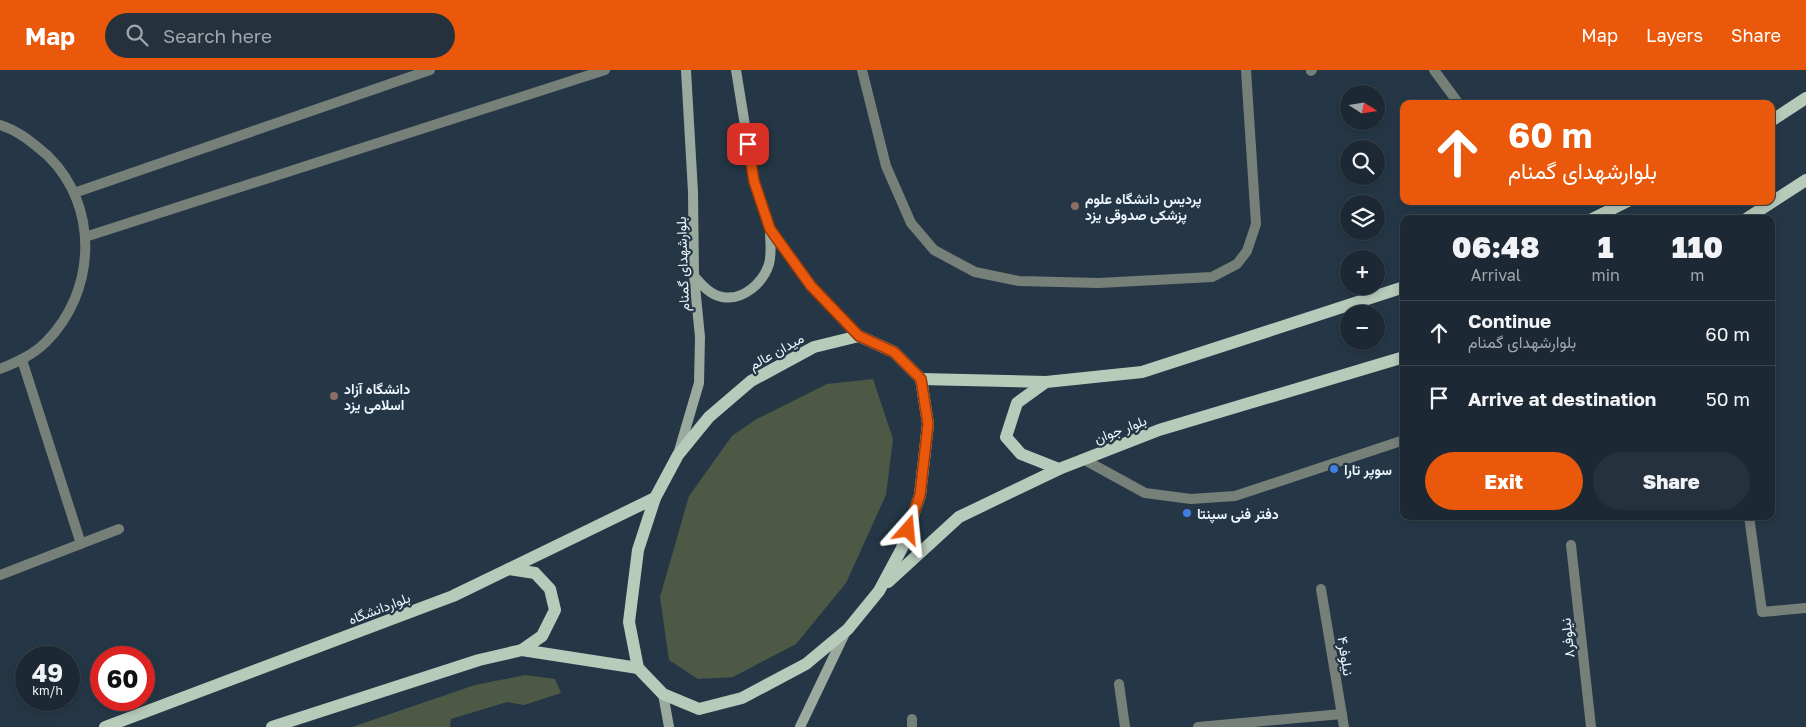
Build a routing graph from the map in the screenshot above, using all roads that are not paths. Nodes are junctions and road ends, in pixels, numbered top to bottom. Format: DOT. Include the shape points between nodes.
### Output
graph roads {
  1 [pos="430,70"];
  2 [pos="605,70"];
  3 [pos="686,70"];
  4 [pos="736,70"];
  5 [pos="862,70"];
  6 [pos="1246,70"];
  7 [pos="1434,70"];
  8 [pos="1806,98"];
  9 [pos="1456,100"];
  10 [pos="1775,118"];
  11 [pos="0,125"];
  12 [pos="1806,180"];
  13 [pos="74,193"];
  14 [pos="1775,200"];
  15 [pos="1620,205"];
  16 [pos="1768,205"];
  17 [pos="1600,215"];
  18 [pos="1752,215"];
  19 [pos="770,229"];
  20 [pos="85,237"];
  21 [pos="694,276"];
  22 [pos="1400,288"];
  23 [pos="859,336"];
  24 [pos="1400,358"];
  25 [pos="22,360"];
  26 [pos="0,369"];
  27 [pos="921,379"];
  28 [pos="1046,382"];
  29 [pos="1400,441"];
  30 [pos="678,455"];
  31 [pos="1083,459"];
  32 [pos="1059,469"];
  33 [pos="655,498"];
  34 [pos="1750,520"];
  35 [pos="119,529"];
  36 [pos="81,544"];
  37 [pos="1571,545"];
  38 [pos="509,569"];
  39 [pos="0,575"];
  40 [pos="1321,589"];
  41 [pos="878,591"];
  42 [pos="1806,608"];
  43 [pos="848,629"];
  44 [pos="522,650"];
  45 [pos="638,668"];
  46 [pos="1119,684"];
  47 [pos="663,694"];
  48 [pos="1342,714"];
  49 [pos="105,727"];
  50 [pos="272,727"];
  51 [pos="669,727"];
  52 [pos="800,727"];
  53 [pos="1125,727"];
  54 [pos="1198,727"];
  55 [pos="1344,727"];
  56 [pos="1591,727"];
  1 -- 13 [label="street"];
  2 -- 20 [label="street"];
  3 -- 21 [label="main road, بلوارشهدای گمنام" via="694,192"];
  4 -- 19 [label="main road" via="754,181"];
  5 -- 6 [label="street" via="886,166 911,223 934,250 975,272 1019,281 1099,284 1212,277 1237,264 1247,251 1256,224"];
  7 -- 9 [label="street"];
  8 -- 10 [label="main road"];
  11 -- 13 [label="street" via="33,142 56,165"];
  12 -- 14 [label="main road"];
  13 -- 20 [label="street" via="82,214"];
  15 -- 17 [label="main road"];
  16 -- 18 [label="main road"];
  19 -- 21 [label="main road" via="770,262 752,290 722,297 706,289"];
  19 -- 23 [label="main road" via="811,286"];
  20 -- 25 [label="street" via="85,266 77,295 64,321 45,343"];
  21 -- 30 [label="main road, بلوارشهدای گمنام" via="700,337 699,383"];
  22 -- 28 [label="main road" via="1142,372"];
  23 -- 27 [label="main road" via="894,352"];
  23 -- 30 [label="main road, میدان عالم" via="814,347 751,381 709,417"];
  24 -- 31 [label="main road, بلوار جوان" via="1159,430"];
  25 -- 26 [label="street"];
  25 -- 36 [label="street"];
  27 -- 28 [label="main road"];
  27 -- 41 [label="main road" via="928,424 920,495 902,548"];
  28 -- 32 [label="main road" via="1017,403 1006,437 1021,454"];
  29 -- 31 [label="street" via="1235,496 1191,499 1145,492"];
  30 -- 33 [label="main road, میدان عالم"];
  31 -- 32 [label="main road, بلوار جوان"];
  32 -- 41 [label="main road, بلوار جوان" via="959,517"];
  33 -- 38 [label="main road, بلواردانشگاه"];
  33 -- 45 [label="main road, میدان عالم" via="638,550 630,622"];
  34 -- 42 [label="street" via="1762,612"];
  35 -- 36 [label="street"];
  36 -- 39 [label="street"];
  37 -- 56 [label="street, نیلوفر۸"];
  38 -- 44 [label="main road" via="535,574 550,589 555,610 542,636"];
  38 -- 49 [label="main road, بلواردانشگاه" via="453,596"];
  40 -- 48 [label="street, نیلوفر۴"];
  41 -- 43 [label="main road"];
  43 -- 47 [label="main road" via="806,664 742,698 699,709"];
  43 -- 52 [label="main road"];
  44 -- 45 [label="main road"];
  44 -- 50 [label="main road" via="479,660"];
  45 -- 47 [label="main road"];
  46 -- 53 [label="street"];
  47 -- 51 [label="main road"];
  48 -- 54 [label="street"];
  48 -- 55 [label="street, نیلوفر۴"];
}
